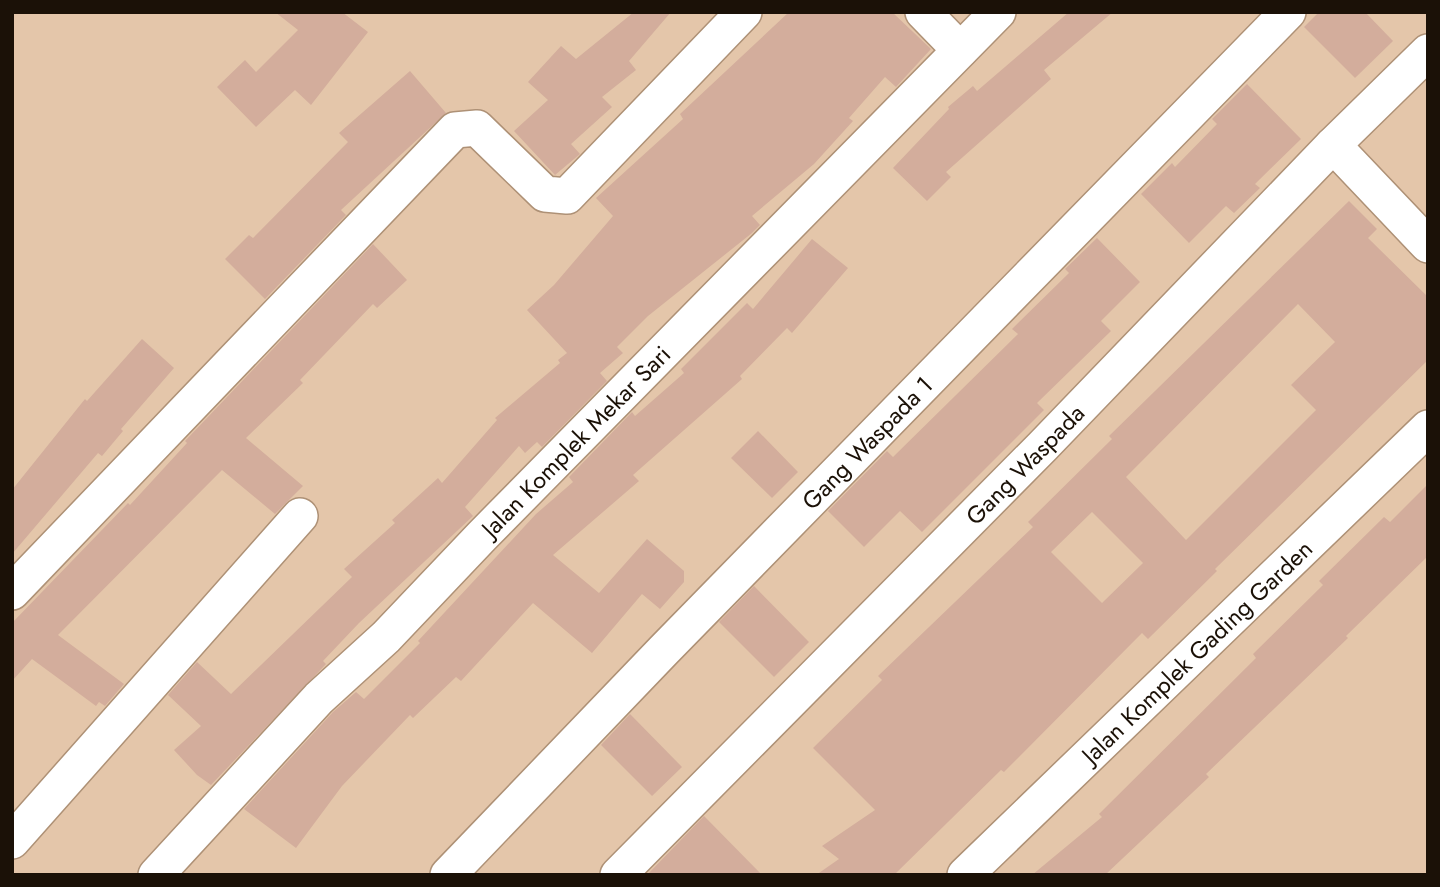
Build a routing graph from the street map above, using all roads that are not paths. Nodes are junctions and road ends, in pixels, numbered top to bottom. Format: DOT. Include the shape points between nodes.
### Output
graph roads {
  1 [pos="744,12"];
  2 [pos="923,12"];
  3 [pos="998,12"];
  4 [pos="1288,12"];
  5 [pos="960,50"];
  6 [pos="1428,52"];
  7 [pos="1333,145"];
  8 [pos="1428,245"];
  9 [pos="1428,428"];
  10 [pos="300,516"];
  11 [pos="12,592"];
  12 [pos="12,841"];
  13 [pos="156,875"];
  14 [pos="449,875"];
  15 [pos="618,875"];
  16 [pos="965,875"];
  1 -- 11 [label="street" via="567,196 545,194 477,128 455,130"];
  2 -- 5 [label="street"];
  3 -- 5 [label="street, Jalan Komplek Mekar Sari"];
  4 -- 14 [label="street, Gang Waspada 1"];
  5 -- 13 [label="street, Jalan Komplek Mekar Sari" via="386,637 319,698"];
  6 -- 7 [label="street, Gang Waspada"];
  7 -- 8 [label="street"];
  7 -- 15 [label="street, Gang Waspada"];
  9 -- 16 [label="street, Jalan Komplek Gading Garden"];
  10 -- 12 [label="street"];
}
